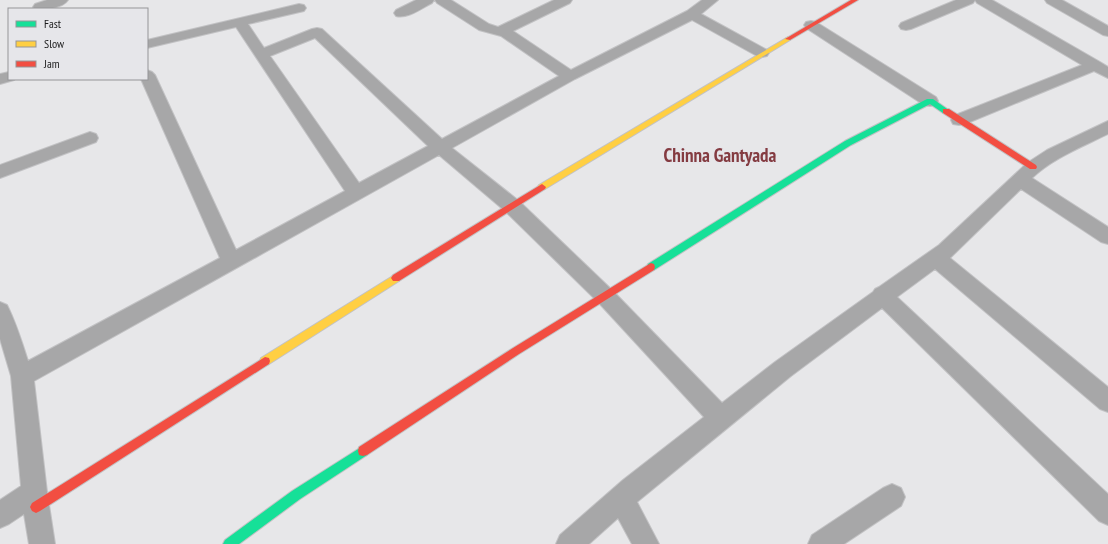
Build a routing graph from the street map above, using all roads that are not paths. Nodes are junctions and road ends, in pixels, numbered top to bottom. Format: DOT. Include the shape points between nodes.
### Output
graph roads {
  1 [pos="61,0"];
  2 [pos="427,0"];
  3 [pos="442,0"];
  4 [pos="565,0"];
  5 [pos="711,0"];
  6 [pos="855,0"];
  7 [pos="968,0"];
  8 [pos="982,0"];
  9 [pos="1052,0"];
  10 [pos="39,5"];
  11 [pos="299,8"];
  12 [pos="401,13"];
  13 [pos="692,14"];
  14 [pos="239,22"];
  15 [pos="812,25"];
  16 [pos="906,26"];
  17 [pos="503,31"];
  18 [pos="1108,32"];
  19 [pos="148,44"];
  20 [pos="762,53"];
  21 [pos="261,54"];
  22 [pos="1102,69"];
  23 [pos="570,76"];
  24 [pos="148,77"];
  25 [pos="930,102"];
  26 [pos="959,120"];
  27 [pos="1108,128"];
  28 [pos="90,138"];
  29 [pos="440,147"];
  30 [pos="0,172"];
  31 [pos="1027,174"];
  32 [pos="356,192"];
  33 [pos="512,206"];
  34 [pos="1108,237"];
  35 [pos="936,258"];
  36 [pos="231,261"];
  37 [pos="882,295"];
  38 [pos="606,296"];
  39 [pos="2,323"];
  40 [pos="22,376"];
  41 [pos="1108,401"];
  42 [pos="721,418"];
  43 [pos="892,497"];
  44 [pos="35,499"];
  45 [pos="621,499"];
  46 [pos="1108,512"];
  47 [pos="0,515"];
  48 [pos="42,544"];
  49 [pos="229,544"];
  50 [pos="569,544"];
  51 [pos="646,544"];
  52 [pos="821,544"];
  1 -- 10 [label="street"];
  2 -- 12 [label="street"];
  3 -- 17 [label="street" via="484,27"];
  4 -- 17 [label="street"];
  5 -- 13 [label="street"];
  6 -- 15 [label="street"];
  7 -- 16 [label="street"];
  8 -- 22 [label="street"];
  9 -- 18 [label="street"];
  11 -- 14 [label="street"];
  13 -- 20 [label="street"];
  13 -- 23 [label="street"];
  14 -- 19 [label="street"];
  14 -- 21 [label="street"];
  15 -- 20 [label="street"];
  15 -- 25 [label="street"];
  17 -- 23 [label="street"];
  20 -- 33 [label="street"];
  21 -- 29 [label="street" via="316,32"];
  21 -- 32 [label="street"];
  22 -- 26 [label="street"];
  23 -- 29 [label="street"];
  24 -- 36 [label="street"];
  25 -- 26 [label="street"];
  25 -- 38 [label="street" via="848,144"];
  26 -- 31 [label="street"];
  27 -- 31 [label="street" via="1053,154"];
  28 -- 30 [label="street"];
  29 -- 32 [label="street"];
  29 -- 33 [label="street"];
  31 -- 34 [label="street"];
  31 -- 35 [label="street"];
  32 -- 36 [label="street"];
  33 -- 38 [label="street"];
  33 -- 44 [label="street"];
  35 -- 37 [label="street"];
  35 -- 41 [label="street"];
  36 -- 40 [label="street"];
  37 -- 42 [label="street"];
  37 -- 46 [label="street"];
  38 -- 42 [label="street"];
  38 -- 49 [label="street" via="516,351 303,491"];
  39 -- 40 [label="street"];
  40 -- 44 [label="street"];
  42 -- 45 [label="street"];
  43 -- 52 [label="street"];
  44 -- 47 [label="street"];
  44 -- 48 [label="street"];
  45 -- 50 [label="street"];
  45 -- 51 [label="street"];
}
